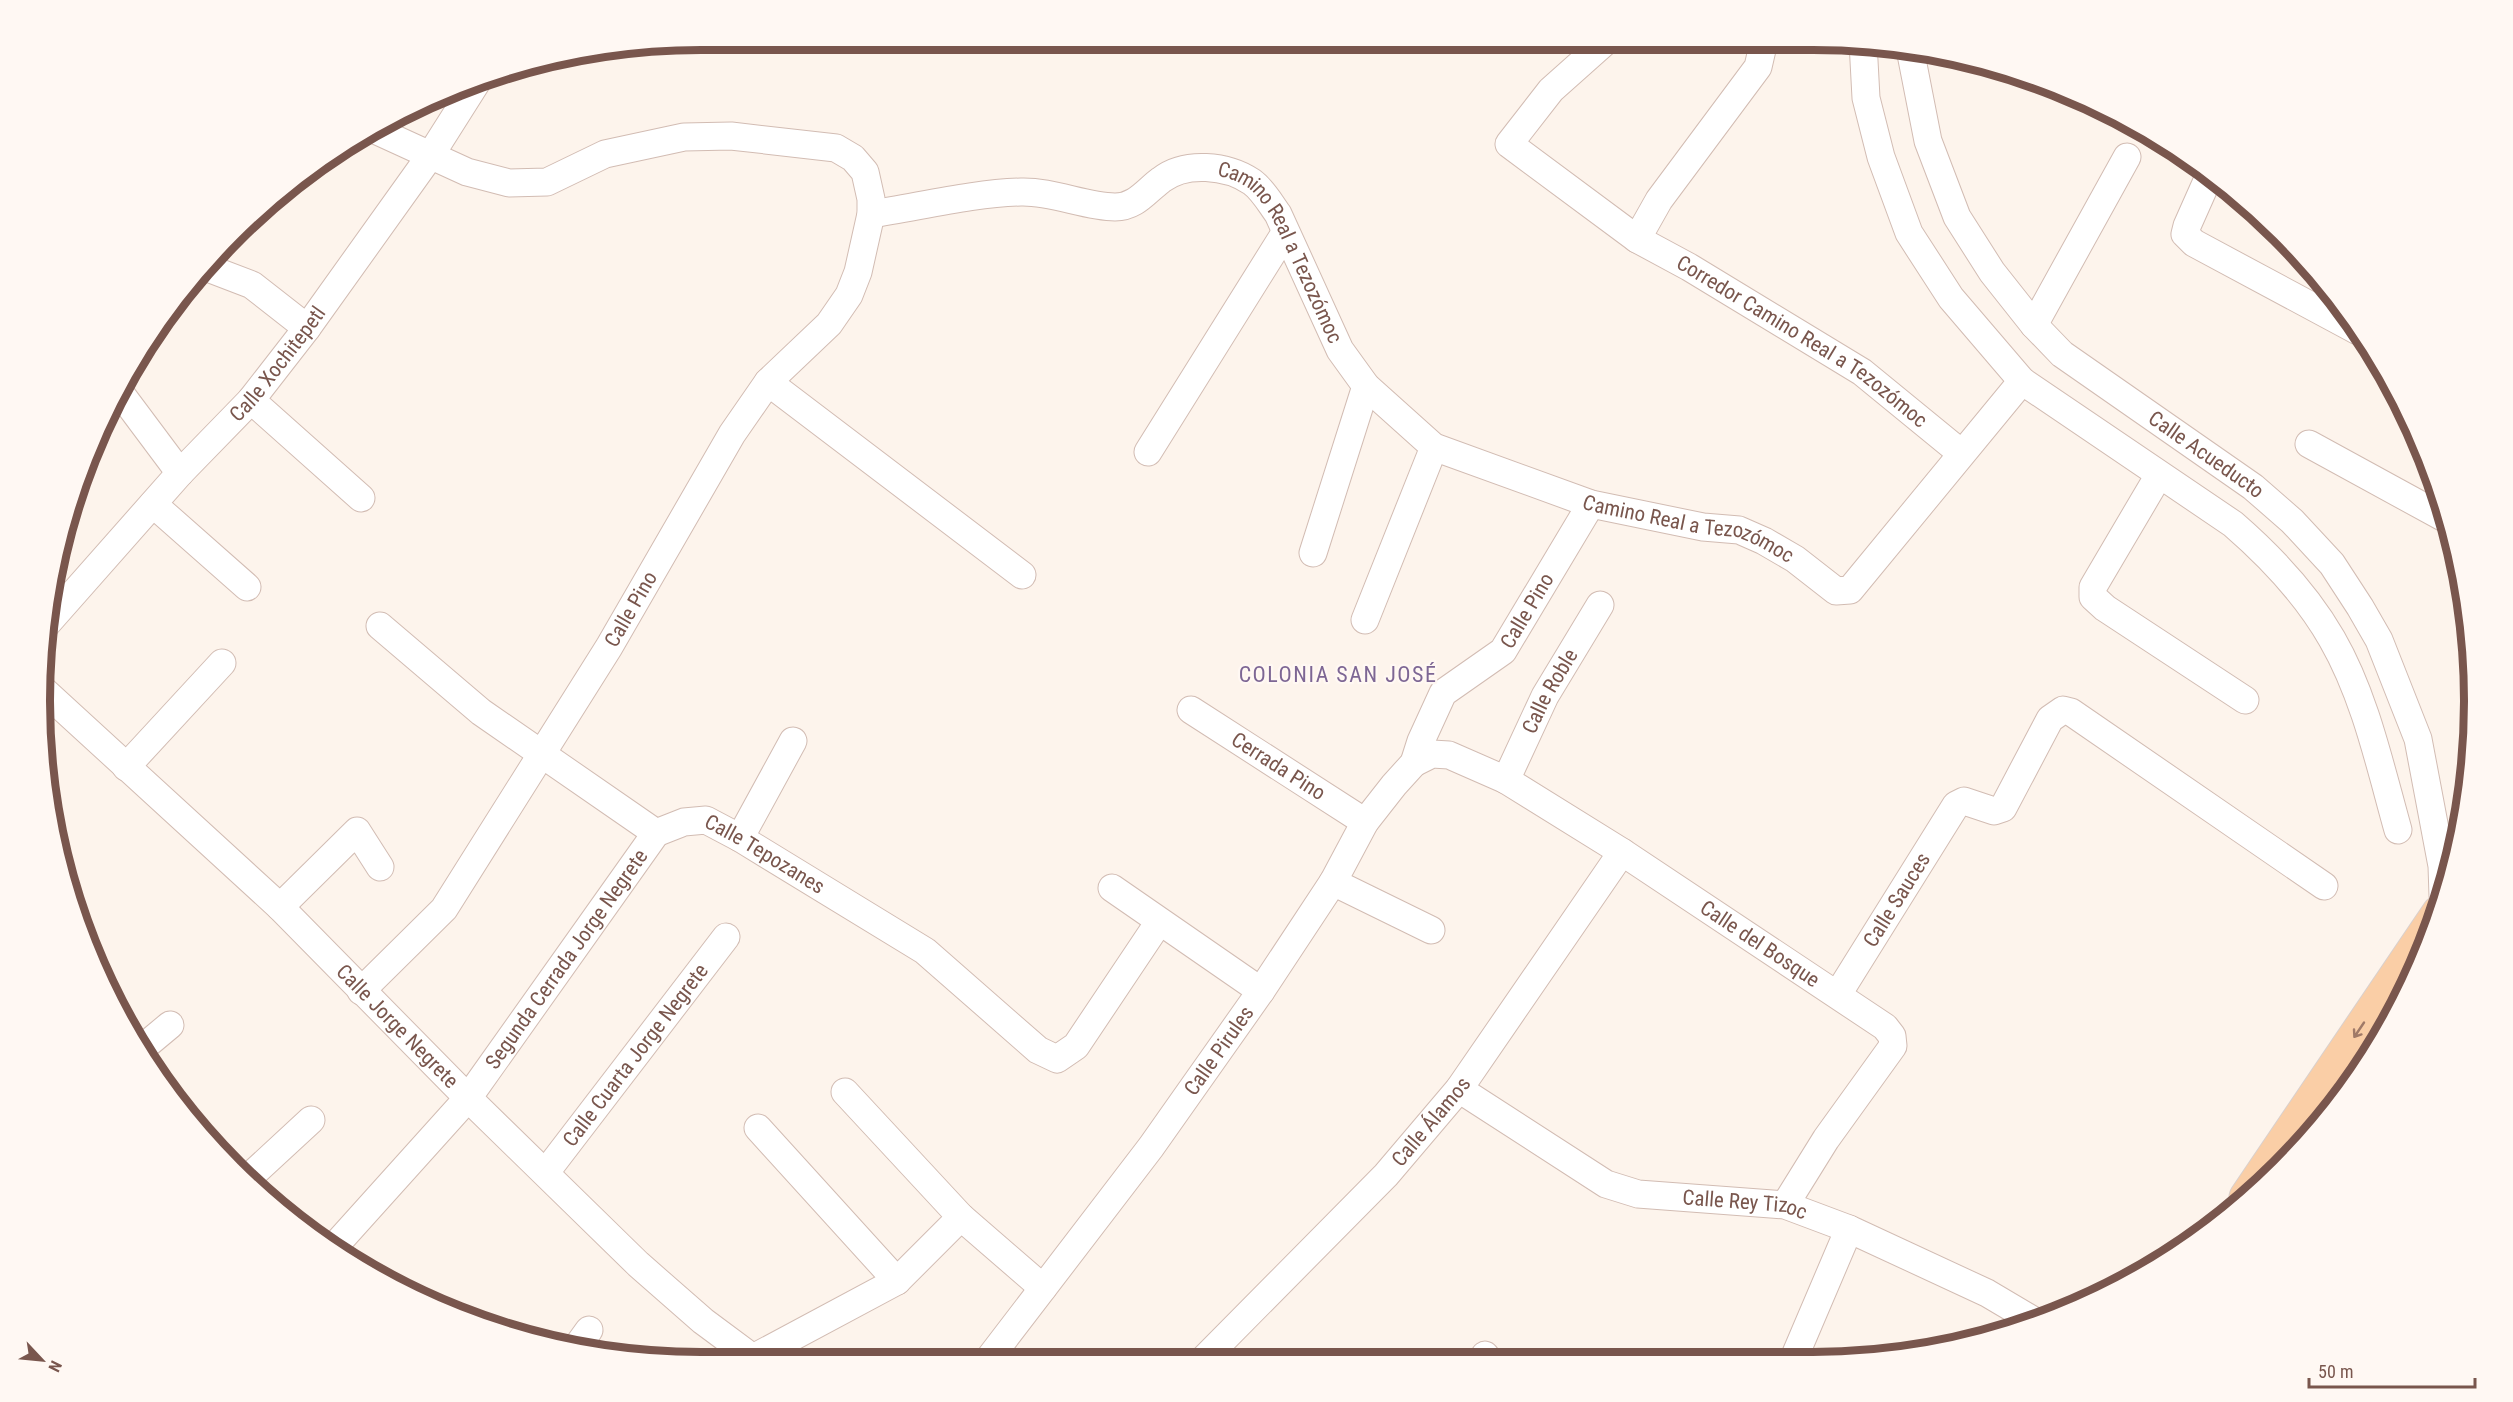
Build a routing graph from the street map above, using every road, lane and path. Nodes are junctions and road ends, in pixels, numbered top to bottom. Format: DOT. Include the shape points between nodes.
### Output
graph roads {
  1 [pos="1596,50"];
  2 [pos="1762,50"];
  3 [pos="1864,52"];
  4 [pos="1911,57"];
  5 [pos="470,92"];
  6 [pos="382,133"];
  7 [pos="430,156"];
  8 [pos="2127,158"];
  9 [pos="2206,182"];
  10 [pos="871,214"];
  11 [pos="1285,233"];
  12 [pos="1637,239"];
  13 [pos="212,270"];
  14 [pos="2342,323"];
  15 [pos="2034,324"];
  16 [pos="307,328"];
  17 [pos="2022,381"];
  18 [pos="768,382"];
  19 [pos="1366,386"];
  20 [pos="125,399"];
  21 [pos="250,400"];
  22 [pos="2309,444"];
  23 [pos="1434,447"];
  24 [pos="1148,452"];
  25 [pos="1961,453"];
  26 [pos="180,473"];
  27 [pos="2159,475"];
  28 [pos="362,498"];
  29 [pos="153,504"];
  30 [pos="1592,504"];
  31 [pos="2435,513"];
  32 [pos="1313,553"];
  33 [pos="1022,575"];
  34 [pos="247,587"];
  35 [pos="1600,605"];
  36 [pos="55,614"];
  37 [pos="1365,620"];
  38 [pos="380,626"];
  39 [pos="222,663"];
  40 [pos="50,697"];
  41 [pos="2245,700"];
  42 [pos="1191,710"];
  43 [pos="793,741"];
  44 [pos="542,754"];
  45 [pos="1414,763"];
  46 [pos="126,767"];
  47 [pos="1506,780"];
  48 [pos="1365,822"];
  49 [pos="2398,830"];
  50 [pos="656,833"];
  51 [pos="740,838"];
  52 [pos="1622,852"];
  53 [pos="2442,866"];
  54 [pos="380,867"];
  55 [pos="1332,882"];
  56 [pos="2324,885"];
  57 [pos="1112,888"];
  58 [pos="280,907"];
  59 [pos="1159,922"];
  60 [pos="1431,930"];
  61 [pos="726,937"];
  62 [pos="2415,948"];
  63 [pos="361,990"];
  64 [pos="1261,991"];
  65 [pos="1838,994"];
  66 [pos="170,1025"];
  67 [pos="147,1044"];
  68 [pos="1459,1089"];
  69 [pos="845,1092"];
  70 [pos="468,1098"];
  71 [pos="311,1120"];
  72 [pos="758,1128"];
  73 [pos="2264,1170"];
  74 [pos="546,1172"];
  75 [pos="253,1174"];
  76 [pos="1785,1205"];
  77 [pos="962,1218"];
  78 [pos="1849,1229"];
  79 [pos="338,1242"];
  80 [pos="897,1281"];
  81 [pos="1043,1288"];
  82 [pos="2026,1316"];
  83 [pos="744,1352"];
  84 [pos="769,1352"];
  85 [pos="994,1352"];
  86 [pos="1211,1352"];
  87 [pos="1797,1352"];
  1 -- 12 [label="street, Corredor Camino Real a Tezozómoc" via="1551,90 1509,144"];
  2 -- 12 [label="street" via="1758,67 1659,200"];
  3 -- 17 [label="street, Calle Acueducto" via="1866,98 1881,158 1909,233 1951,298"];
  4 -- 15 [label="street, Calle Acueducto" via="1928,141 1958,217 1992,272"];
  5 -- 7 [label="street, Calle Xochitepetl"];
  6 -- 7 [label="street"];
  7 -- 10 [label="street" via="467,172 509,183 547,182 605,154 684,137 730,136 836,148 853,158 865,172"];
  7 -- 16 [label="street, Calle Xochitepetl"];
  8 -- 15 [label="street"];
  9 -- 14 [label="street" via="2185,234 2194,243"];
  10 -- 11 [label="street, Camino Real a Tezozómoc" via="1021,192 1129,206 1162,178 1183,168 1208,168 1252,182 1278,214"];
  10 -- 18 [label="street, Calle Pino" via="849,295 829,324"];
  11 -- 19 [label="street, Camino Real a Tezozómoc" via="1340,350"];
  11 -- 24 [label="street"];
  12 -- 25 [label="street, Corredor Camino Real a Tezozómoc" via="1862,372"];
  13 -- 16 [label="street" via="252,285"];
  15 -- 53 [label="street, Calle Acueducto" via="2062,354 2253,487 2332,564 2379,640 2418,739"];
  16 -- 21 [label="street, Calle Xochitepetl"];
  17 -- 25 [label="street, Camino Real a Tezozómoc"];
  17 -- 27 [label="street, Calle Acueducto"];
  18 -- 33 [label="street"];
  18 -- 44 [label="street, Calle Pino" via="732,434"];
  19 -- 23 [label="street, Camino Real a Tezozómoc"];
  19 -- 32 [label="street"];
  20 -- 26 [label="street"];
  21 -- 26 [label="street, Calle Xochitepetl"];
  21 -- 28 [label="street"];
  22 -- 31 [label="street"];
  23 -- 30 [label="street, Camino Real a Tezozómoc"];
  23 -- 37 [label="street"];
  25 -- 30 [label="street, Camino Real a Tezozómoc" via="1850,590 1836,591 1795,559 1739,530 1703,527"];
  26 -- 29 [label="street, Calle Xochitepetl"];
  27 -- 41 [label="street" via="2093,587 2094,597"];
  27 -- 49 [label="street, Calle Acueducto" via="2234,524 2265,551 2332,639 2360,701"];
  29 -- 34 [label="street"];
  29 -- 36 [label="street, Calle Xochitepetl"];
  30 -- 45 [label="street, Calle Pino" via="1503,651 1443,693"];
  35 -- 47 [label="street, Calle Roble" via="1545,696"];
  38 -- 44 [label="street" via="481,712"];
  39 -- 46 [label="street"];
  40 -- 46 [label="street, Calle Jorge Negrete"];
  42 -- 48 [label="street, Cerrada Pino"];
  43 -- 51 [label="street"];
  44 -- 50 [label="street"];
  44 -- 63 [label="street, Calle Pino" via="444,909"];
  45 -- 47 [label="street, Calle del Bosque" via="1432,754 1449,755"];
  45 -- 48 [label="street, Calle Pirules"];
  46 -- 58 [label="street, Calle Jorge Negrete"];
  47 -- 52 [label="street, Calle del Bosque"];
  48 -- 55 [label="street, Calle Pirules"];
  50 -- 51 [label="street, Calle Tepozanes" via="684,822 706,820"];
  50 -- 70 [label="street, Segunda Cerrada Jorge Negrete"];
  51 -- 59 [label="street, Calle Tepozanes" via="925,951 1038,1050 1057,1059 1076,1046"];
  52 -- 65 [label="street, Calle del Bosque"];
  52 -- 68 [label="street, Calle Álamos"];
  54 -- 58 [label="street" via="357,831"];
  55 -- 60 [label="street"];
  55 -- 64 [label="street, Calle Pirules"];
  56 -- 65 [label="street, Calle Sauces" via="2063,710 2050,719 2002,808 1994,811 1964,801 1956,805"];
  57 -- 59 [label="street"];
  58 -- 63 [label="street, Calle Jorge Negrete"];
  59 -- 64 [label="street"];
  61 -- 74 [label="street, Calle Cuarta Jorge Negrete"];
  62 -- 73 [label="main road, one-way"];
  63 -- 70 [label="street, Calle Jorge Negrete"];
  64 -- 81 [label="street, Calle Pirules" via="1151,1147"];
  65 -- 76 [label="street, Calle del Bosque" via="1885,1027 1893,1046 1826,1139"];
  66 -- 67 [label="street"];
  68 -- 76 [label="street, Calle Rey Tizoc" via="1621,1190"];
  68 -- 86 [label="street, Calle Álamos" via="1386,1175"];
  69 -- 77 [label="street"];
  70 -- 74 [label="street, Calle Jorge Negrete"];
  70 -- 79 [label="street, Segunda Cerrada Jorge Negrete"];
  71 -- 75 [label="street"];
  72 -- 80 [label="street"];
  74 -- 83 [label="street, Calle Jorge Negrete" via="638,1264"];
  76 -- 78 [label="street, Calle Rey Tizoc"];
  77 -- 80 [label="street"];
  77 -- 81 [label="street"];
  78 -- 82 [label="street, Calle Rey Tizoc" via="1987,1293"];
  78 -- 87 [label="street"];
  80 -- 84 [label="street"];
  81 -- 85 [label="street, Calle Pirules"];
}
